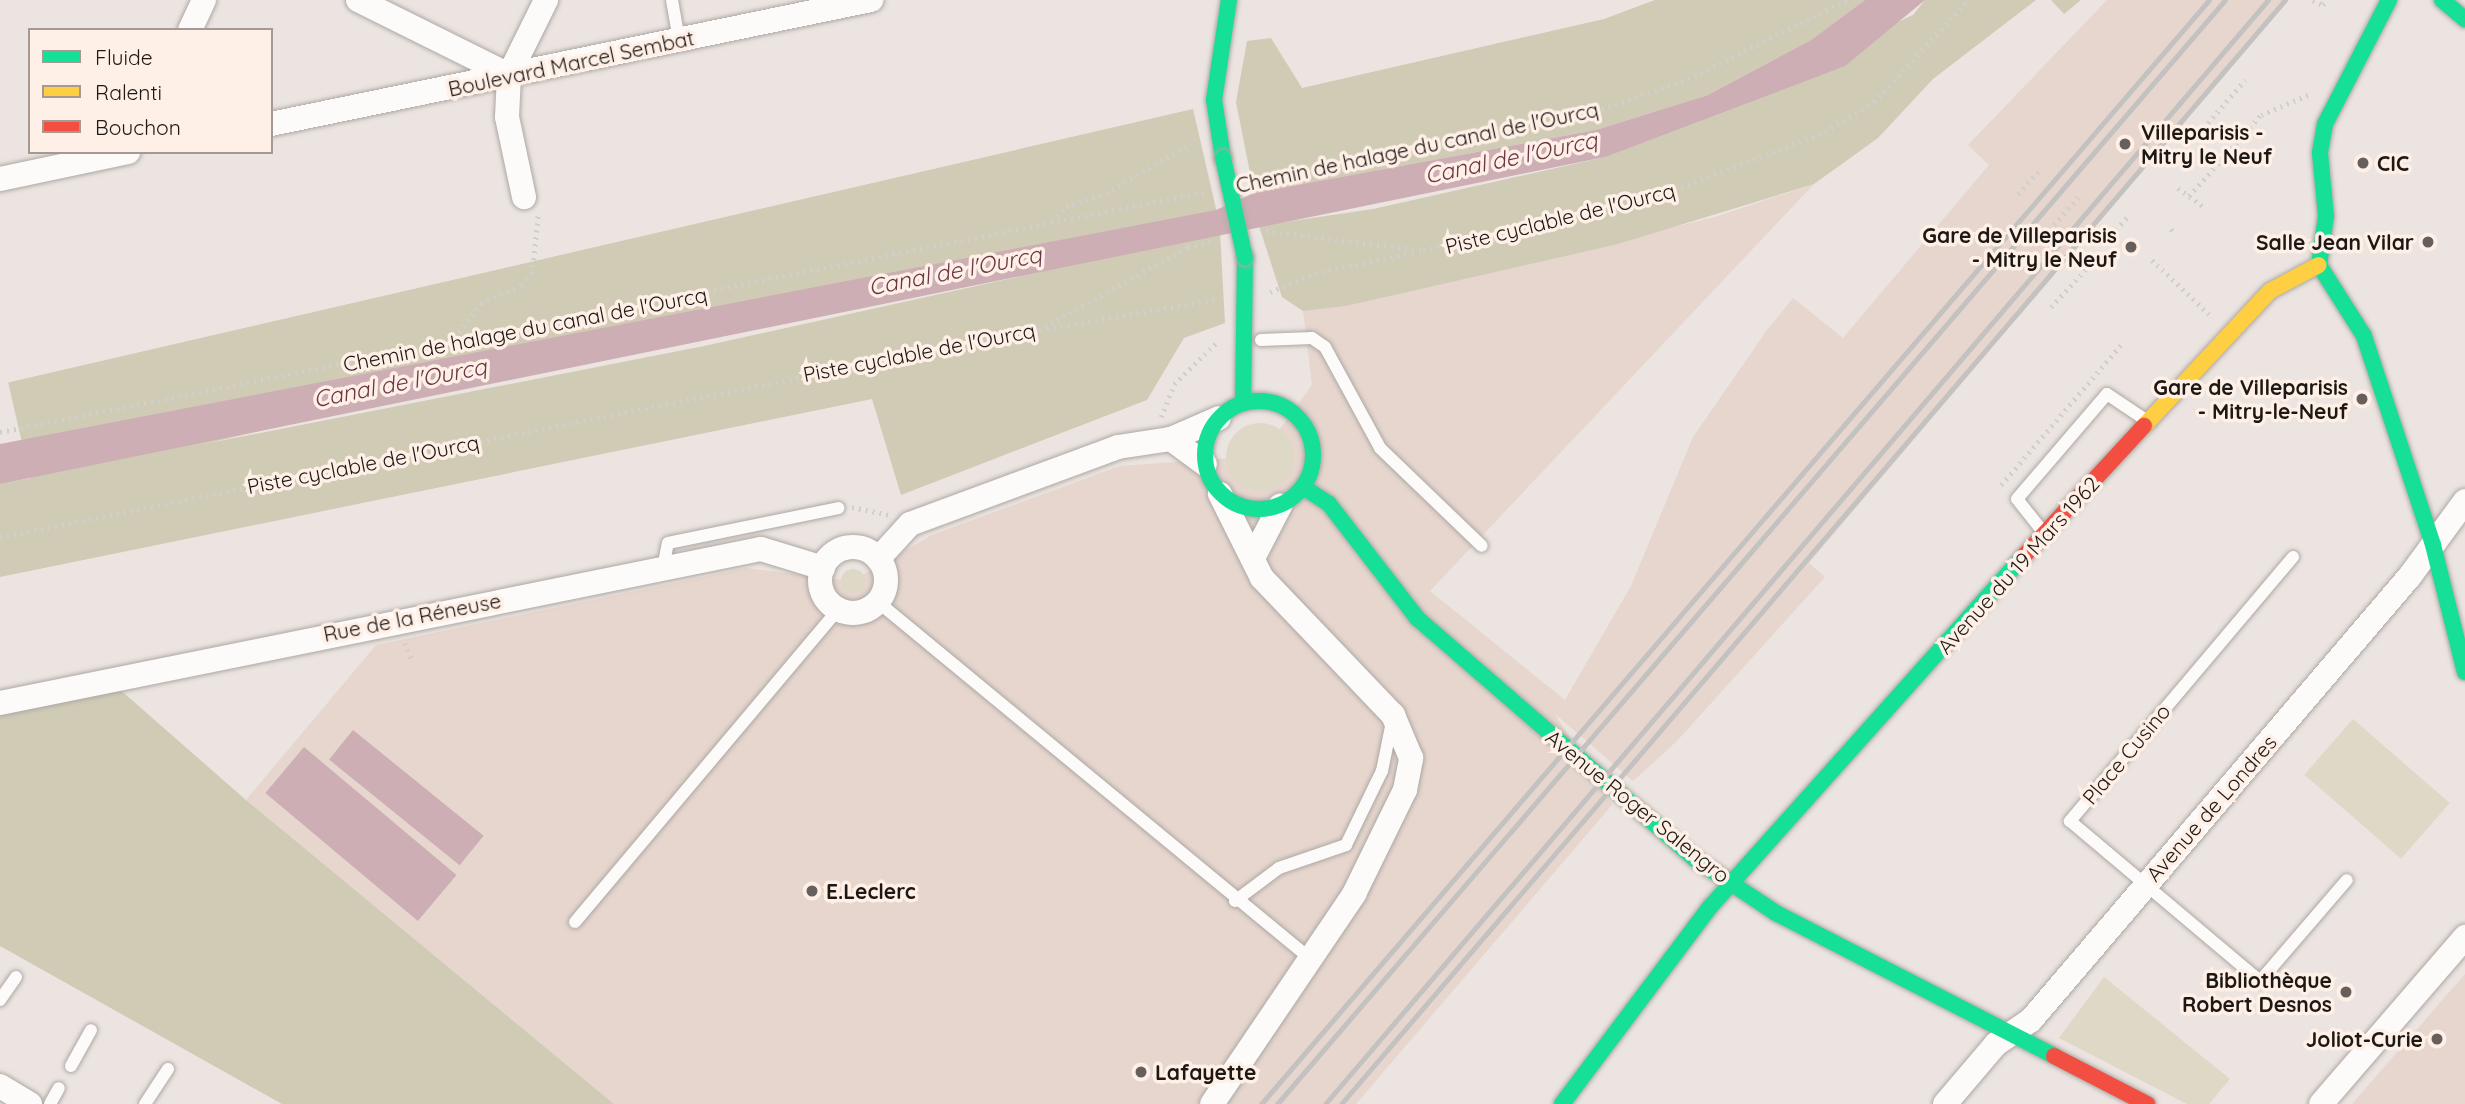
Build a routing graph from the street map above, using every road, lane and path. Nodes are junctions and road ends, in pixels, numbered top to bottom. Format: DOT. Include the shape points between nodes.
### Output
graph roads {
  1 [pos="204,0"];
  2 [pos="358,0"];
  3 [pos="546,0"];
  4 [pos="672,0"];
  5 [pos="871,0"];
  6 [pos="1228,0"];
  7 [pos="1847,0"];
  8 [pos="1968,0"];
  9 [pos="2314,0"];
  10 [pos="2327,0"];
  11 [pos="2389,0"];
  12 [pos="2442,0"];
  13 [pos="2465,19"];
  14 [pos="191,28"];
  15 [pos="679,40"];
  16 [pos="509,75"];
  17 [pos="2245,80"];
  18 [pos="2335,95"];
  19 [pos="1216,116"];
  20 [pos="273,124"];
  21 [pos="2194,139"];
  22 [pos="119,154"];
  23 [pos="2038,172"];
  24 [pos="0,179"];
  25 [pos="1243,184"];
  26 [pos="2178,188"];
  27 [pos="1215,190"];
  28 [pos="2018,194"];
  29 [pos="2189,196"];
  30 [pos="524,197"];
  31 [pos="2078,197"];
  32 [pos="2204,206"];
  33 [pos="2130,214"];
  34 [pos="1051,223"];
  35 [pos="2054,225"];
  36 [pos="1261,232"];
  37 [pos="2111,235"];
  38 [pos="1222,239"];
  39 [pos="1423,250"];
  40 [pos="2098,256"];
  41 [pos="2152,260"];
  42 [pos="2319,265"];
  43 [pos="1249,295"];
  44 [pos="1230,299"];
  45 [pos="2051,307"];
  46 [pos="2213,317"];
  47 [pos="1039,330"];
  48 [pos="1224,334"];
  49 [pos="1261,340"];
  50 [pos="449,344"];
  51 [pos="2121,345"];
  52 [pos="1267,360"];
  53 [pos="1273,380"];
  54 [pos="1243,403"];
  55 [pos="1283,406"];
  56 [pos="1219,418"];
  57 [pos="1149,421"];
  58 [pos="2147,422"];
  59 [pos="0,432"];
  60 [pos="1171,439"];
  61 [pos="1205,464"];
  62 [pos="2001,485"];
  63 [pos="1303,487"];
  64 [pos="1220,494"];
  65 [pos="2465,500"];
  66 [pos="1280,506"];
  67 [pos="838,508"];
  68 [pos="899,511"];
  69 [pos="2045,533"];
  70 [pos="0,537"];
  71 [pos="2433,545"];
  72 [pos="1482,546"];
  73 [pos="2293,556"];
  74 [pos="1252,558"];
  75 [pos="878,559"];
  76 [pos="663,568"];
  77 [pos="822,568"];
  78 [pos="878,601"];
  79 [pos="838,610"];
  80 [pos="2465,672"];
  81 [pos="0,703"];
  82 [pos="1393,715"];
  83 [pos="2347,880"];
  84 [pos="1732,883"];
  85 [pos="2145,886"];
  86 [pos="1236,901"];
  87 [pos="575,922"];
  88 [pos="2465,937"];
  89 [pos="1308,957"];
  90 [pos="16,977"];
  91 [pos="0,1000"];
  92 [pos="91,1030"];
  93 [pos="2013,1032"];
  94 [pos="71,1066"];
  95 [pos="168,1069"];
  96 [pos="0,1086"];
  97 [pos="59,1088"];
  98 [pos="30,1104"];
  99 [pos="50,1104"];
  100 [pos="145,1104"];
  101 [pos="1212,1104"];
  102 [pos="1562,1104"];
  103 [pos="1945,1104"];
  104 [pos="2147,1104"];
  105 [pos="2321,1104"];
  1 -- 14 [label="street"];
  2 -- 16 [label="street"];
  3 -- 16 [label="street"];
  4 -- 15 [label="lane"];
  5 -- 15 [label="street, Boulevard Marcel Sembat"];
  6 -- 19 [label="street" via="1216,61"];
  7 -- 25 [label="path, Chemin de halage du canal de l'Ourcq" via="1688,79 1582,116"];
  8 -- 39 [label="path, Piste cyclable de l'Ourcq" via="1874,102 1825,132 1642,202"];
  9 -- 10 [label="path" via="2323,5"];
  11 -- 18 [label="street"];
  12 -- 13 [label="street"];
  15 -- 16 [label="street, Boulevard Marcel Sembat"];
  16 -- 20 [label="street, Boulevard Marcel Sembat"];
  16 -- 30 [label="street" via="508,117"];
  17 -- 21 [label="path"];
  18 -- 29 [label="path" via="2317,93 2261,115"];
  18 -- 42 [label="street" via="2320,153 2326,216"];
  19 -- 34 [label="path, Chemin de halage du canal de l'Ourcq" via="1185,151 1066,207"];
  19 -- 43 [label="street, bridge"];
  22 -- 24 [label="street"];
  23 -- 28 [label="path"];
  26 -- 29 [label="path"];
  27 -- 34 [label="path, Chemin de halage du canal de l'Ourcq"];
  29 -- 32 [label="path"];
  30 -- 50 [label="path" via="538,206 532,274 522,285 481,303"];
  31 -- 35 [label="path"];
  33 -- 37 [label="path"];
  34 -- 50 [label="path, Chemin de halage du canal de l'Ourcq"];
  36 -- 39 [label="path, Piste cyclable de l'Ourcq"];
  38 -- 47 [label="path, Piste cyclable de l'Ourcq" via="1188,247"];
  39 -- 43 [label="path"];
  40 -- 45 [label="path"];
  41 -- 46 [label="path"];
  42 -- 58 [label="street, Avenue du 19 Mars 1962" via="2270,291"];
  42 -- 71 [label="street" via="2364,336"];
  43 -- 49 [label="street"];
  43 -- 54 [label="street"];
  44 -- 47 [label="path"];
  47 -- 70 [label="path, Piste cyclable de l'Ourcq"];
  48 -- 57 [label="path" via="1174,384 1162,417"];
  49 -- 52 [label="street"];
  49 -- 72 [label="lane" via="1312,338 1325,347 1380,448"];
  50 -- 59 [label="path, Chemin de halage du canal de l'Ourcq"];
  51 -- 62 [label="path"];
  53 -- 55 [label="street"];
  54 -- 55 [label="street"];
  54 -- 56 [label="street"];
  55 -- 63 [label="street" via="1311,440 1314,456"];
  56 -- 60 [label="street"];
  56 -- 61 [label="street"];
  58 -- 69 [label="street, Avenue du 19 Mars 1962"];
  58 -- 69 [label="lane" via="2107,394 2017,499"];
  60 -- 61 [label="street"];
  60 -- 75 [label="street" via="1118,447 910,524"];
  61 -- 64 [label="street"];
  63 -- 66 [label="street"];
  63 -- 84 [label="street, Avenue Roger Salengro" via="1329,504 1417,618"];
  64 -- 66 [label="street" via="1250,509"];
  64 -- 74 [label="street"];
  65 -- 71 [label="street, Avenue de Londres"];
  66 -- 74 [label="street"];
  67 -- 68 [label="path" via="870,506 886,516"];
  67 -- 76 [label="lane" via="668,543"];
  69 -- 84 [label="street, Avenue du 19 Mars 1962"];
  71 -- 80 [label="street"];
  71 -- 85 [label="street, Avenue de Londres"];
  73 -- 85 [label="lane, Place Cusino" via="2070,821"];
  74 -- 82 [label="street" via="1272,592"];
  75 -- 77 [label="street" via="848,548"];
  75 -- 78 [label="street" via="886,585"];
  76 -- 77 [label="street, Rue de la Réneuse" via="761,549"];
  76 -- 81 [label="street, Rue de la Réneuse"];
  77 -- 79 [label="street" via="824,596"];
  78 -- 79 [label="street" via="859,612"];
  78 -- 86 [label="lane"];
  79 -- 87 [label="lane"];
  82 -- 86 [label="lane" via="1382,771 1346,845 1279,868"];
  82 -- 89 [label="street" via="1410,748 1405,790 1354,894"];
  83 -- 85 [label="lane, Place Cusino" via="2260,981"];
  84 -- 93 [label="street, Avenue Roger Salengro" via="1776,913"];
  84 -- 102 [label="street, Avenue du 19 Mars 1962"];
  85 -- 93 [label="street, Avenue de Londres" via="2032,1020"];
  86 -- 89 [label="lane"];
  88 -- 105 [label="street"];
  89 -- 101 [label="street"];
  90 -- 91 [label="lane"];
  92 -- 94 [label="lane"];
  93 -- 103 [label="street, Avenue de Londres"];
  93 -- 104 [label="street, Avenue Roger Salengro"];
  95 -- 100 [label="lane"];
  96 -- 98 [label="street"];
  97 -- 99 [label="lane"];
}
